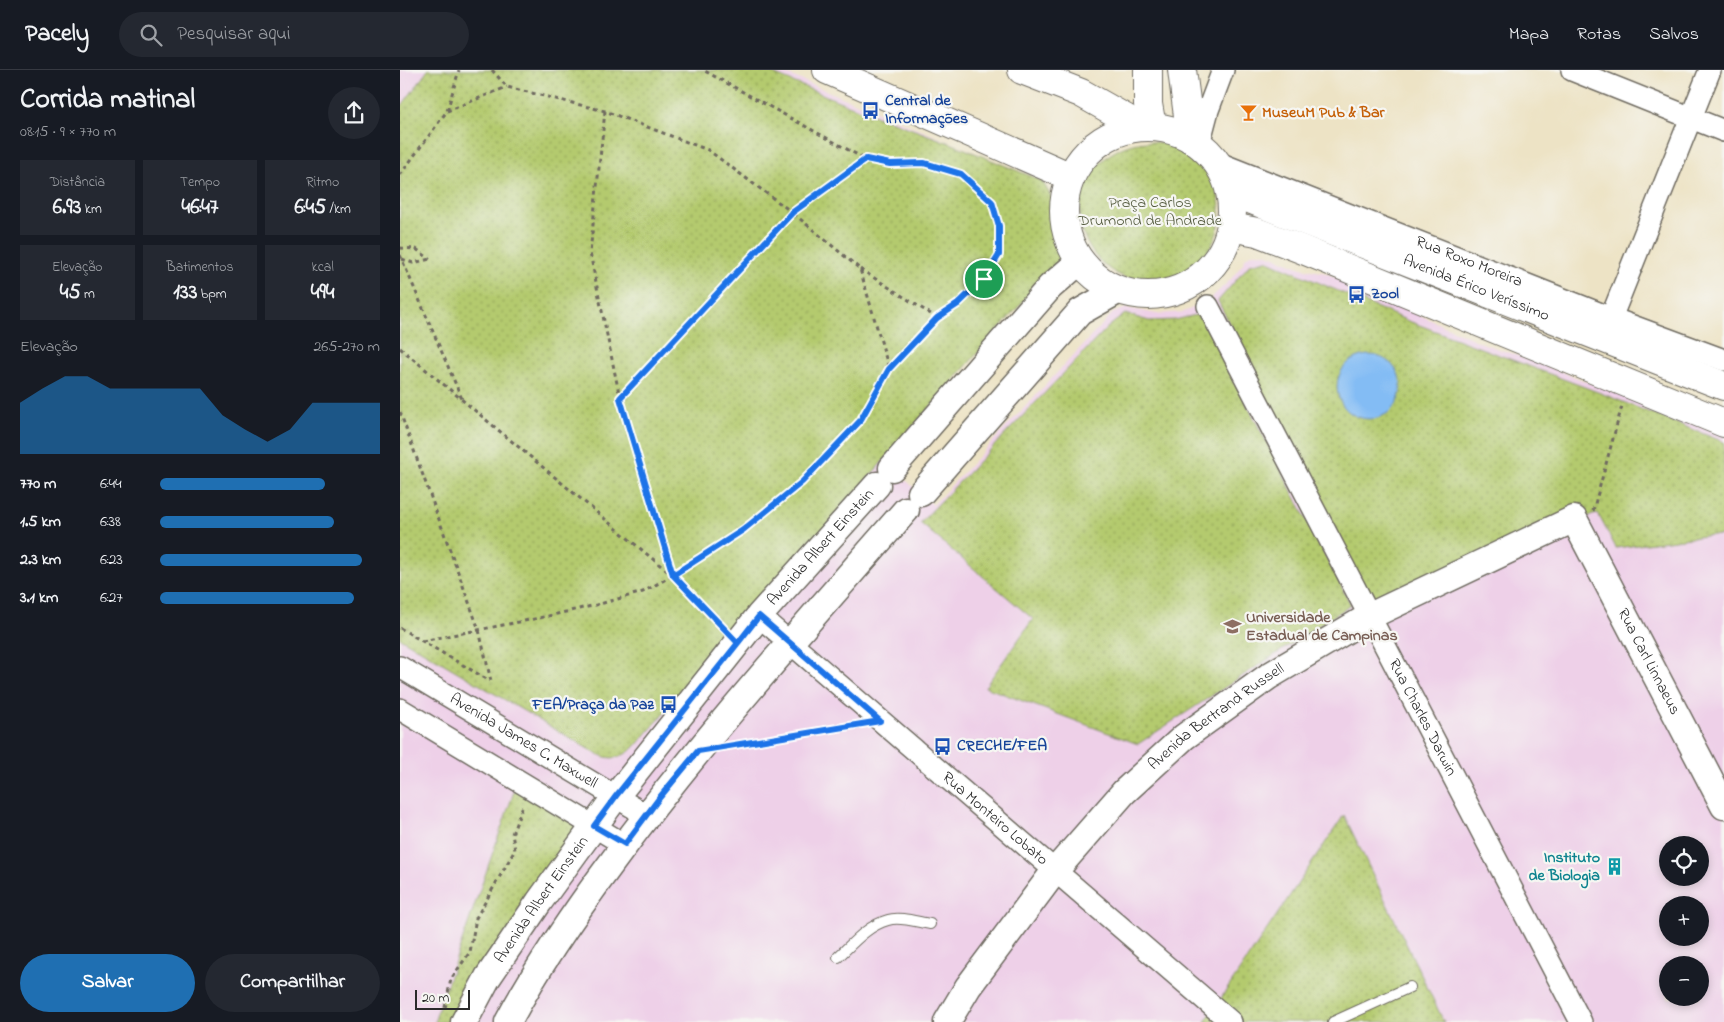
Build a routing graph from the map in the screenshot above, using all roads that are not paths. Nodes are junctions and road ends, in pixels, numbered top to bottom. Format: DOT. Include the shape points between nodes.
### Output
graph roads {
  1 [pos="827,70"];
  2 [pos="1022,70"];
  3 [pos="1148,70"];
  4 [pos="1182,70"];
  5 [pos="1223,70"];
  6 [pos="1572,70"];
  7 [pos="1710,70"];
  8 [pos="1691,118"];
  9 [pos="1147,127"];
  10 [pos="1724,131"];
  11 [pos="1202,148"];
  12 [pos="1071,177"];
  13 [pos="1230,190"];
  14 [pos="1231,227"];
  15 [pos="1080,261"];
  16 [pos="1119,290"];
  17 [pos="1208,306"];
  18 [pos="1610,318"];
  19 [pos="1724,360"];
  20 [pos="1724,386"];
  21 [pos="1724,423"];
  22 [pos="1580,530"];
  23 [pos="759,616"];
  24 [pos="1370,616"];
  25 [pos="790,643"];
  26 [pos="400,666"];
  27 [pos="400,709"];
  28 [pos="616,796"];
  29 [pos="1724,806"];
  30 [pos="646,815"];
  31 [pos="594,826"];
  32 [pos="625,844"];
  33 [pos="1054,872"];
  34 [pos="930,924"];
  35 [pos="838,957"];
  36 [pos="1410,987"];
  37 [pos="454,1018"];
  38 [pos="508,1022"];
  39 [pos="948,1022"];
  40 [pos="1230,1022"];
  41 [pos="1333,1022"];
  42 [pos="1581,1022"];
  1 -- 12 [label="main road"];
  2 -- 9 [label="main road" via="1081,93"];
  3 -- 9 [label="main road"];
  4 -- 11 [label="main road"];
  5 -- 11 [label="street" via="1208,110"];
  6 -- 8 [label="street"];
  7 -- 8 [label="street"];
  8 -- 10 [label="street"];
  8 -- 18 [label="street"];
  9 -- 11 [label="main road" via="1172,131"];
  9 -- 12 [label="main road" via="1110,138 1085,156"];
  11 -- 13 [label="main road" via="1224,175"];
  11 -- 18 [label="street, Rua Roxo Moreira"];
  12 -- 15 [label="main road" via="1064,220 1071,246"];
  13 -- 14 [label="main road"];
  13 -- 20 [label="main road, Avenida Érico Veríssimo"];
  14 -- 16 [label="main road" via="1217,261 1188,285 1166,293 1142,295"];
  14 -- 21 [label="main road, Avenida Érico Veríssimo" via="1257,232"];
  15 -- 16 [label="main road" via="1097,278"];
  15 -- 23 [label="street, Avenida Albert Einstein" via="1050,288"];
  16 -- 25 [label="street" via="1080,312"];
  17 -- 24 [label="street, Rua Charles Darwin"];
  18 -- 19 [label="street, Rua Roxo Moreira"];
  22 -- 24 [label="street, Avenida Bertrand Russell"];
  22 -- 29 [label="street, Rua Carl Linnaeus"];
  23 -- 25 [label="street, Rua Monteiro Lobato"];
  23 -- 28 [label="street, Avenida Albert Einstein"];
  24 -- 33 [label="street, Avenida Bertrand Russell" via="1269,676 1184,737 1124,792"];
  24 -- 42 [label="street, Rua Charles Darwin"];
  25 -- 30 [label="street"];
  25 -- 33 [label="street, Rua Monteiro Lobato"];
  26 -- 28 [label="street, Avenida James C. Maxwell"];
  27 -- 31 [label="street"];
  28 -- 30 [label="street, Avenida James C. Maxwell"];
  28 -- 31 [label="street, Avenida Albert Einstein"];
  30 -- 32 [label="street"];
  31 -- 32 [label="street"];
  31 -- 37 [label="street, Avenida Albert Einstein" via="488,976"];
  32 -- 38 [label="street" via="579,906"];
  33 -- 39 [label="street, Avenida Bertrand Russell" via="968,986"];
  33 -- 40 [label="street, Rua Monteiro Lobato"];
  34 -- 35 [label="lane" via="889,919 864,931"];
  36 -- 41 [label="lane"];
}
